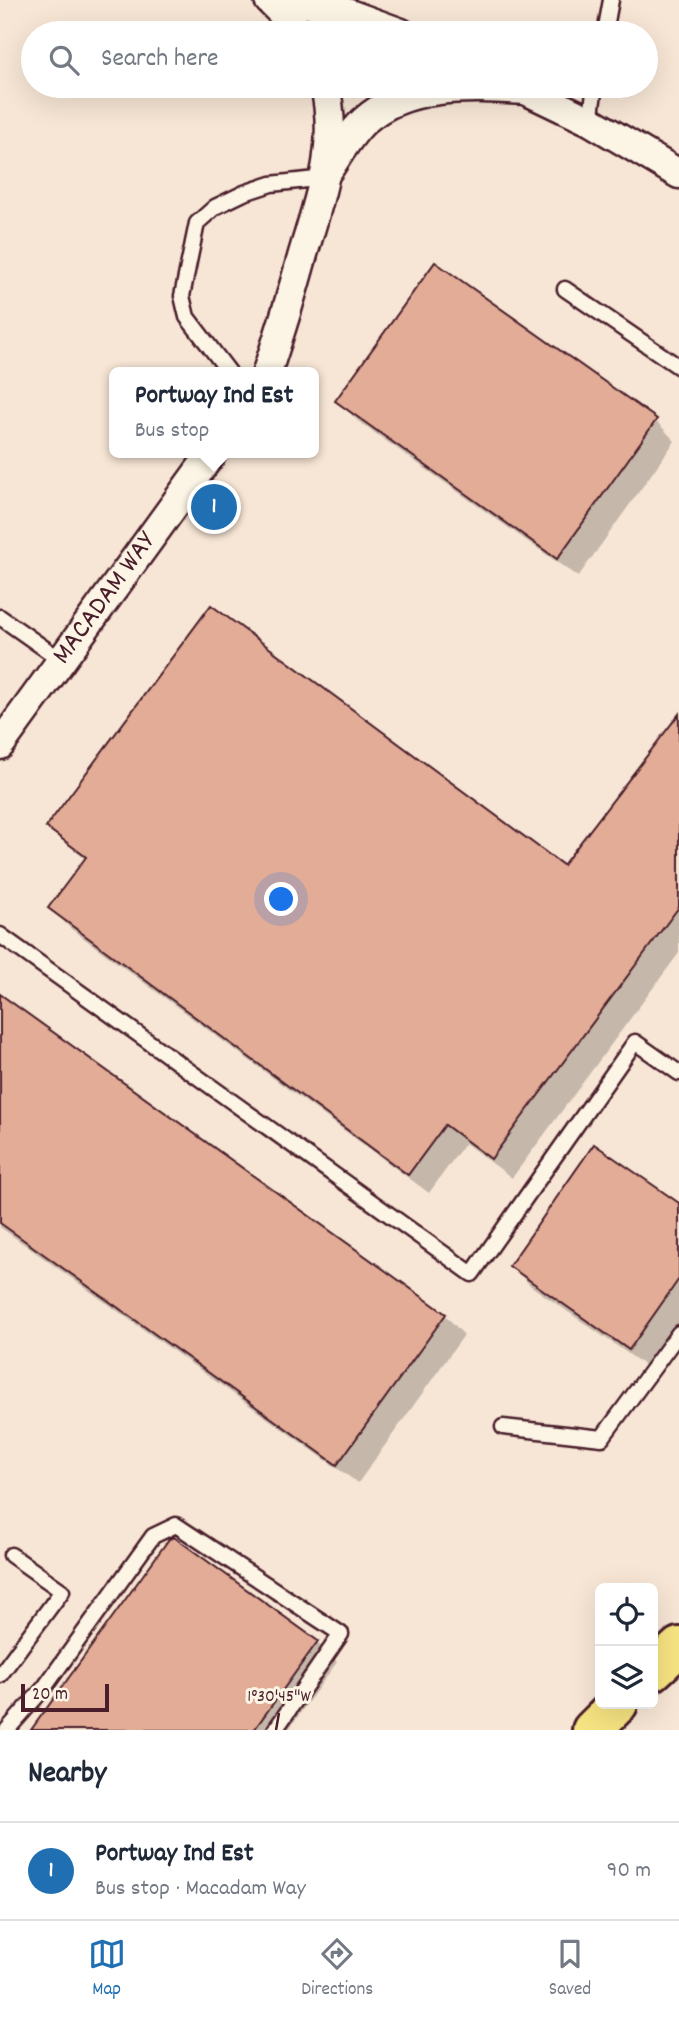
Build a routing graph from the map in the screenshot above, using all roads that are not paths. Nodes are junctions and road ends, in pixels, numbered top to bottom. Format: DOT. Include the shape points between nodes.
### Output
graph roads {
  1 [pos="269,0"];
  2 [pos="295,0"];
  3 [pos="611,0"];
  4 [pos="290,21"];
  5 [pos="368,21"];
  6 [pos="607,21"];
  7 [pos="327,98"];
  8 [pos="410,98"];
  9 [pos="543,98"];
  10 [pos="594,98"];
  11 [pos="590,121"];
  12 [pos="327,174"];
  13 [pos="679,174"];
  14 [pos="565,289"];
  15 [pos="225,367"];
  16 [pos="269,367"];
  17 [pos="679,367"];
  18 [pos="208,458"];
  19 [pos="0,617"];
  20 [pos="61,660"];
  21 [pos="0,745"];
  22 [pos="0,935"];
  23 [pos="679,1073"];
  24 [pos="679,1333"];
  25 [pos="503,1427"];
  26 [pos="11,1555"];
  27 [pos="679,1647"];
  28 [pos="658,1666"];
  29 [pos="0,1675"];
  30 [pos="613,1709"];
  31 [pos="7,1730"];
  32 [pos="275,1730"];
  33 [pos="592,1730"];
  1 -- 4 [label="street"];
  2 -- 5 [label="street"];
  3 -- 6 [label="lane"];
  7 -- 12 [label="street"];
  8 -- 12 [label="street" via="363,122"];
  9 -- 11 [label="street"];
  10 -- 11 [label="lane"];
  11 -- 13 [label="street"];
  12 -- 15 [label="lane" via="244,192 197,223 182,296 187,317"];
  12 -- 16 [label="street"];
  14 -- 17 [label="lane"];
  18 -- 20 [label="street, MACADAM WAY"];
  19 -- 20 [label="lane"];
  20 -- 21 [label="street, MACADAM WAY"];
  22 -- 23 [label="lane" via="472,1274 635,1041"];
  24 -- 25 [label="lane" via="602,1438"];
  26 -- 29 [label="lane" via="62,1591"];
  27 -- 28 [label="main road"];
  30 -- 33 [label="main road"];
  31 -- 32 [label="lane" via="44,1688 153,1536 176,1525 341,1633"];
}
